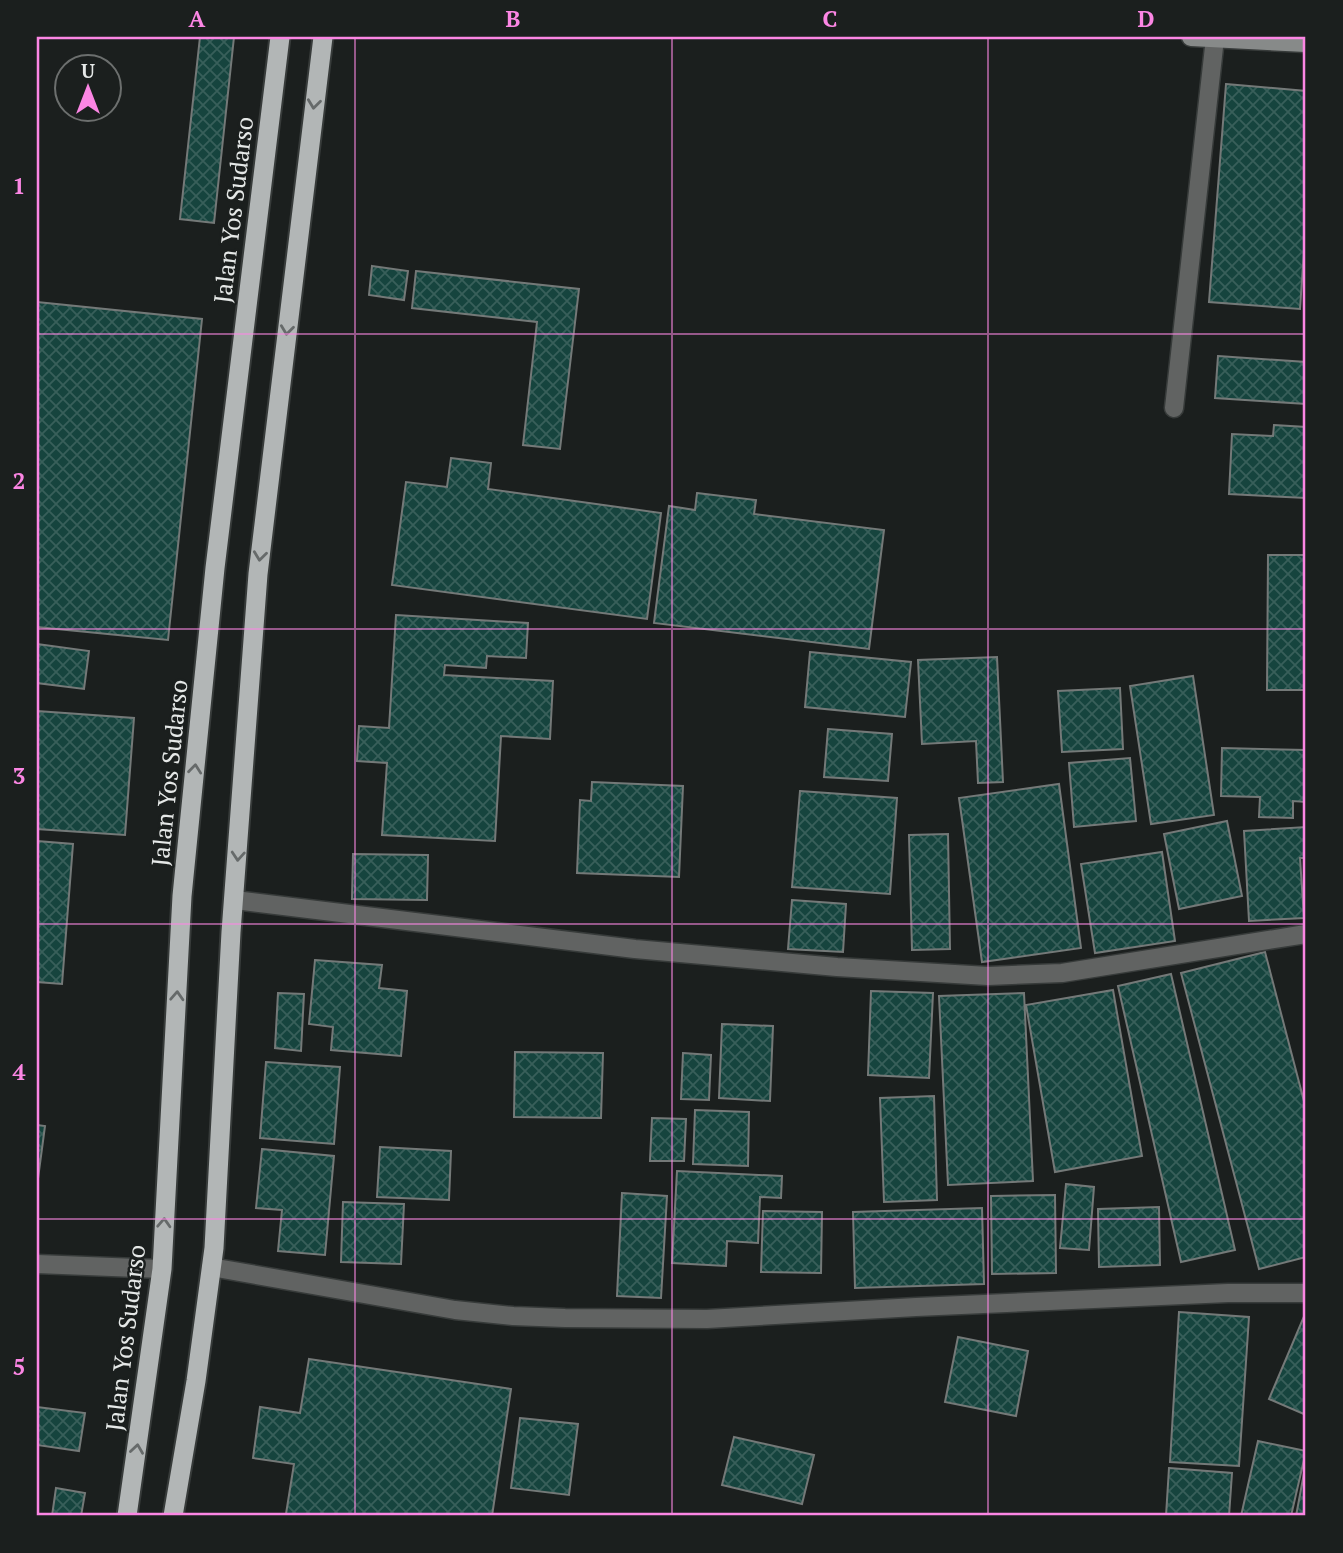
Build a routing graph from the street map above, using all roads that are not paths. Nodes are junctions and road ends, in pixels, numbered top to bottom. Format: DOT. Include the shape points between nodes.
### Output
graph roads {
  1 [pos="280,37"];
  2 [pos="323,37"];
  3 [pos="1191,37"];
  4 [pos="1215,38"];
  5 [pos="1306,43"];
  6 [pos="1174,408"];
  7 [pos="235,900"];
  8 [pos="1306,934"];
  9 [pos="37,1264"];
  10 [pos="211,1267"];
  11 [pos="162,1269"];
  12 [pos="1306,1293"];
  13 [pos="127,1516"];
  14 [pos="173,1516"];
  11 -- 1 [label="highway, Jalan Yos Sudarso, one-way" via="182,896 215,568"];
  2 -- 7 [label="highway, one-way" via="258,574"];
  3 -- 4 [label="main road"];
  4 -- 5 [label="main road"];
  4 -- 6 [label="street"];
  7 -- 8 [label="street" via="635,949 988,976 1062,973"];
  7 -- 10 [label="highway"];
  9 -- 11 [label="street"];
  10 -- 12 [label="street" via="455,1310 565,1318 707,1319"];
  10 -- 14 [label="highway"];
  13 -- 11 [label="highway, Jalan Yos Sudarso, one-way"];
}
